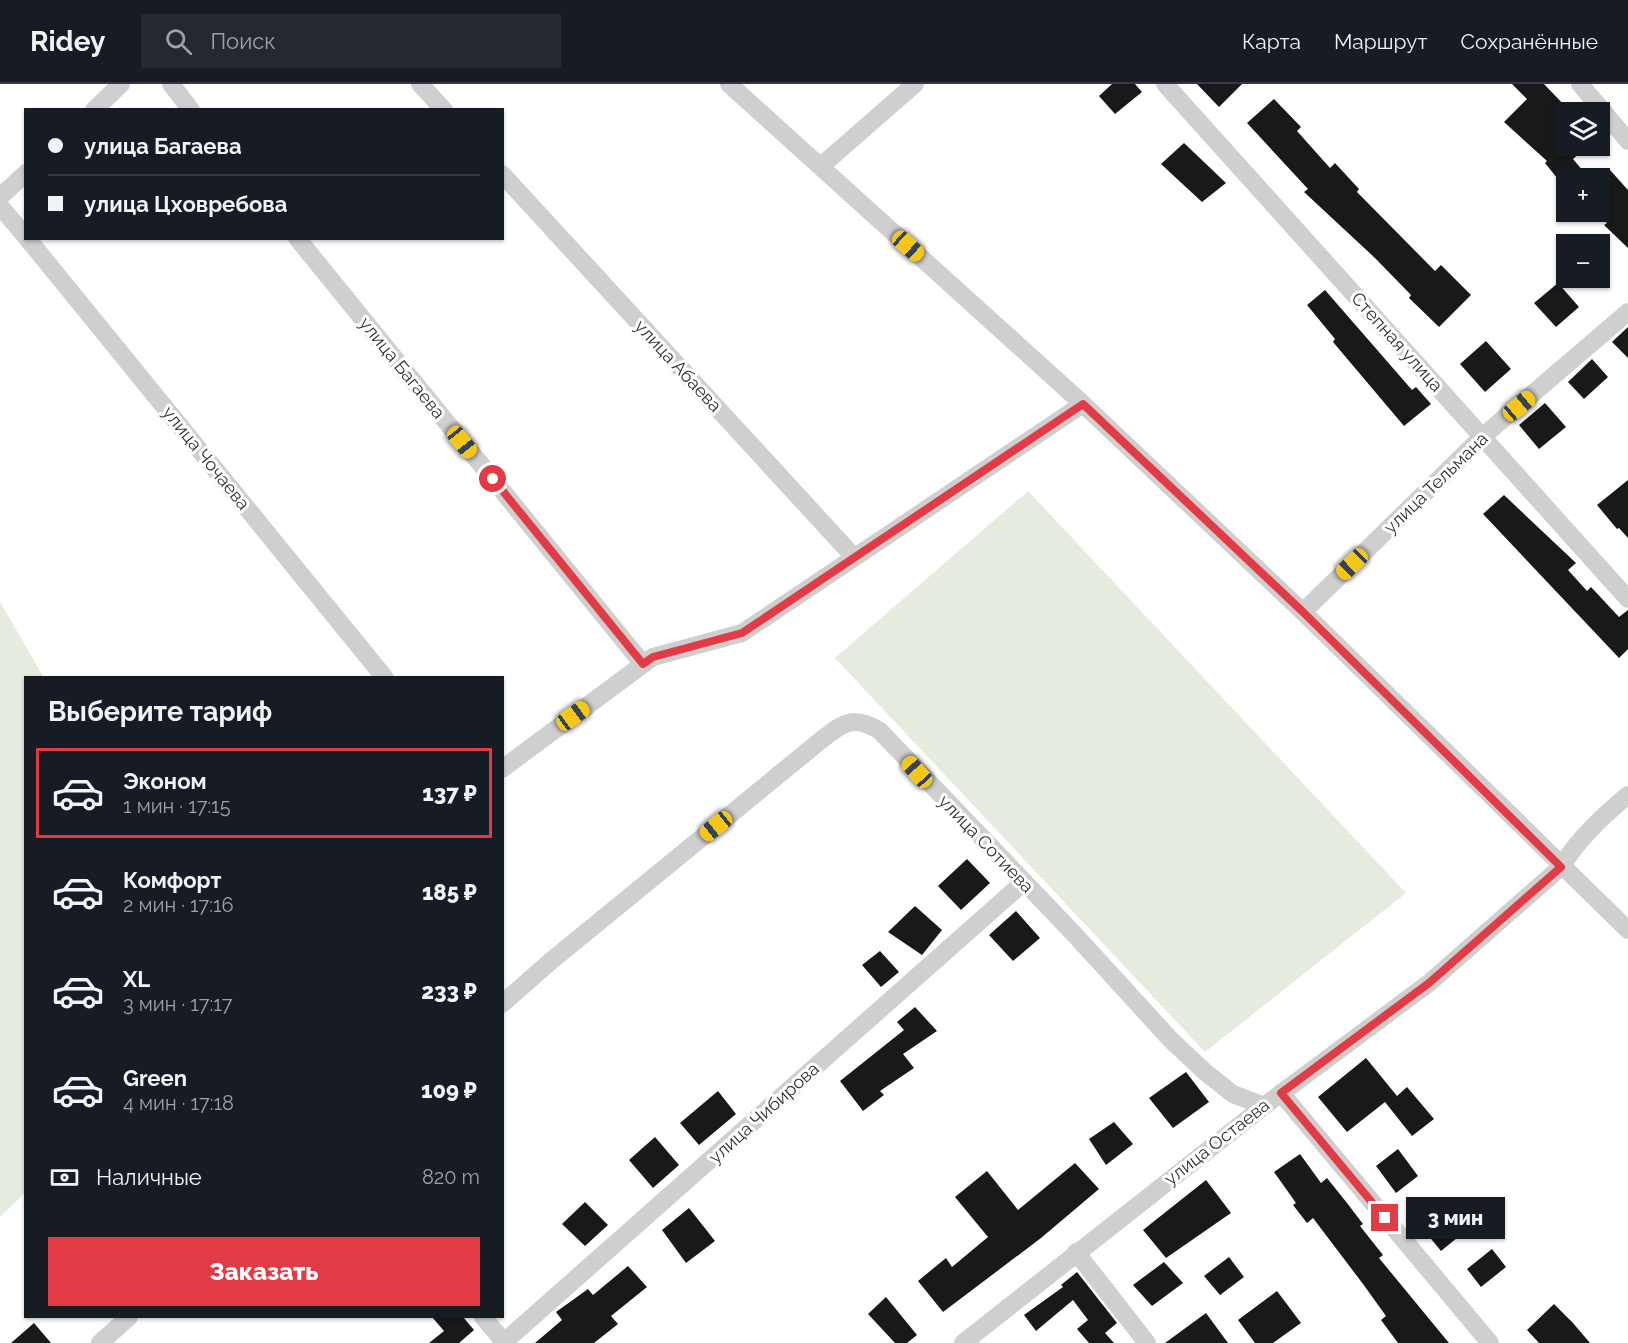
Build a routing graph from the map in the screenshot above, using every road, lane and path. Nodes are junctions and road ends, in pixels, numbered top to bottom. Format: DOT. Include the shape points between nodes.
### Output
graph roads {
  1 [pos="121,84"];
  2 [pos="171,84"];
  3 [pos="420,84"];
  4 [pos="729,84"];
  5 [pos="915,84"];
  6 [pos="1165,84"];
  7 [pos="1580,84"];
  8 [pos="96,108"];
  9 [pos="189,108"];
  10 [pos="442,108"];
  11 [pos="1628,141"];
  12 [pos="821,166"];
  13 [pos="24,175"];
  14 [pos="504,176"];
  15 [pos="0,197"];
  16 [pos="0,206"];
  17 [pos="24,236"];
  18 [pos="28,240"];
  19 [pos="299,240"];
  20 [pos="1628,312"];
  21 [pos="1083,404"];
  22 [pos="1482,437"];
  23 [pos="854,557"];
  24 [pos="1628,599"];
  25 [pos="1303,612"];
  26 [pos="643,664"];
  27 [pos="383,676"];
  28 [pos="504,767"];
  29 [pos="1628,795"];
  30 [pos="1561,867"];
  31 [pos="1024,882"];
  32 [pos="1628,930"];
  33 [pos="504,1003"];
  34 [pos="1281,1093"];
  35 [pos="1264,1106"];
  36 [pos="1076,1252"];
  37 [pos="128,1318"];
  38 [pos="484,1318"];
  39 [pos="100,1343"];
  40 [pos="504,1343"];
  41 [pos="963,1343"];
  42 [pos="1148,1343"];
  43 [pos="1490,1343"];
  1 -- 8 [label="street"];
  2 -- 9 [label="street"];
  3 -- 10 [label="street"];
  4 -- 12 [label="street"];
  5 -- 12 [label="street"];
  6 -- 22 [label="street, Степная улица"];
  7 -- 11 [label="street"];
  12 -- 21 [label="street"];
  13 -- 15 [label="street"];
  14 -- 23 [label="street, улица Абаева"];
  16 -- 17 [label="street, улица Чочаева"];
  18 -- 27 [label="street, улица Чочаева"];
  19 -- 26 [label="street, улица Багаева"];
  20 -- 22 [label="street, улица Тельмана"];
  21 -- 23 [label="street"];
  21 -- 25 [label="street"];
  22 -- 24 [label="street, Степная улица"];
  22 -- 25 [label="street, улица Тельмана"];
  23 -- 26 [label="street" via="742,633 653,657"];
  25 -- 30 [label="street"];
  26 -- 28 [label="street"];
  29 -- 30 [label="street, улица Остаева" via="1600,820"];
  30 -- 32 [label="street"];
  30 -- 34 [label="street, улица Остаева" via="1429,983"];
  31 -- 33 [label="street, улица Сотиева" via="880,731 865,721 842,724"];
  31 -- 35 [label="street, улица Сотиева" via="1205,1072 1233,1094"];
  31 -- 40 [label="street, улица Чибирова"];
  34 -- 35 [label="street, улица Остаева"];
  34 -- 43 [label="street"];
  35 -- 36 [label="street, улица Остаева"];
  36 -- 41 [label="street, улица Остаева"];
  36 -- 42 [label="street"];
  37 -- 39 [label="street"];
  38 -- 40 [label="street"];
}
